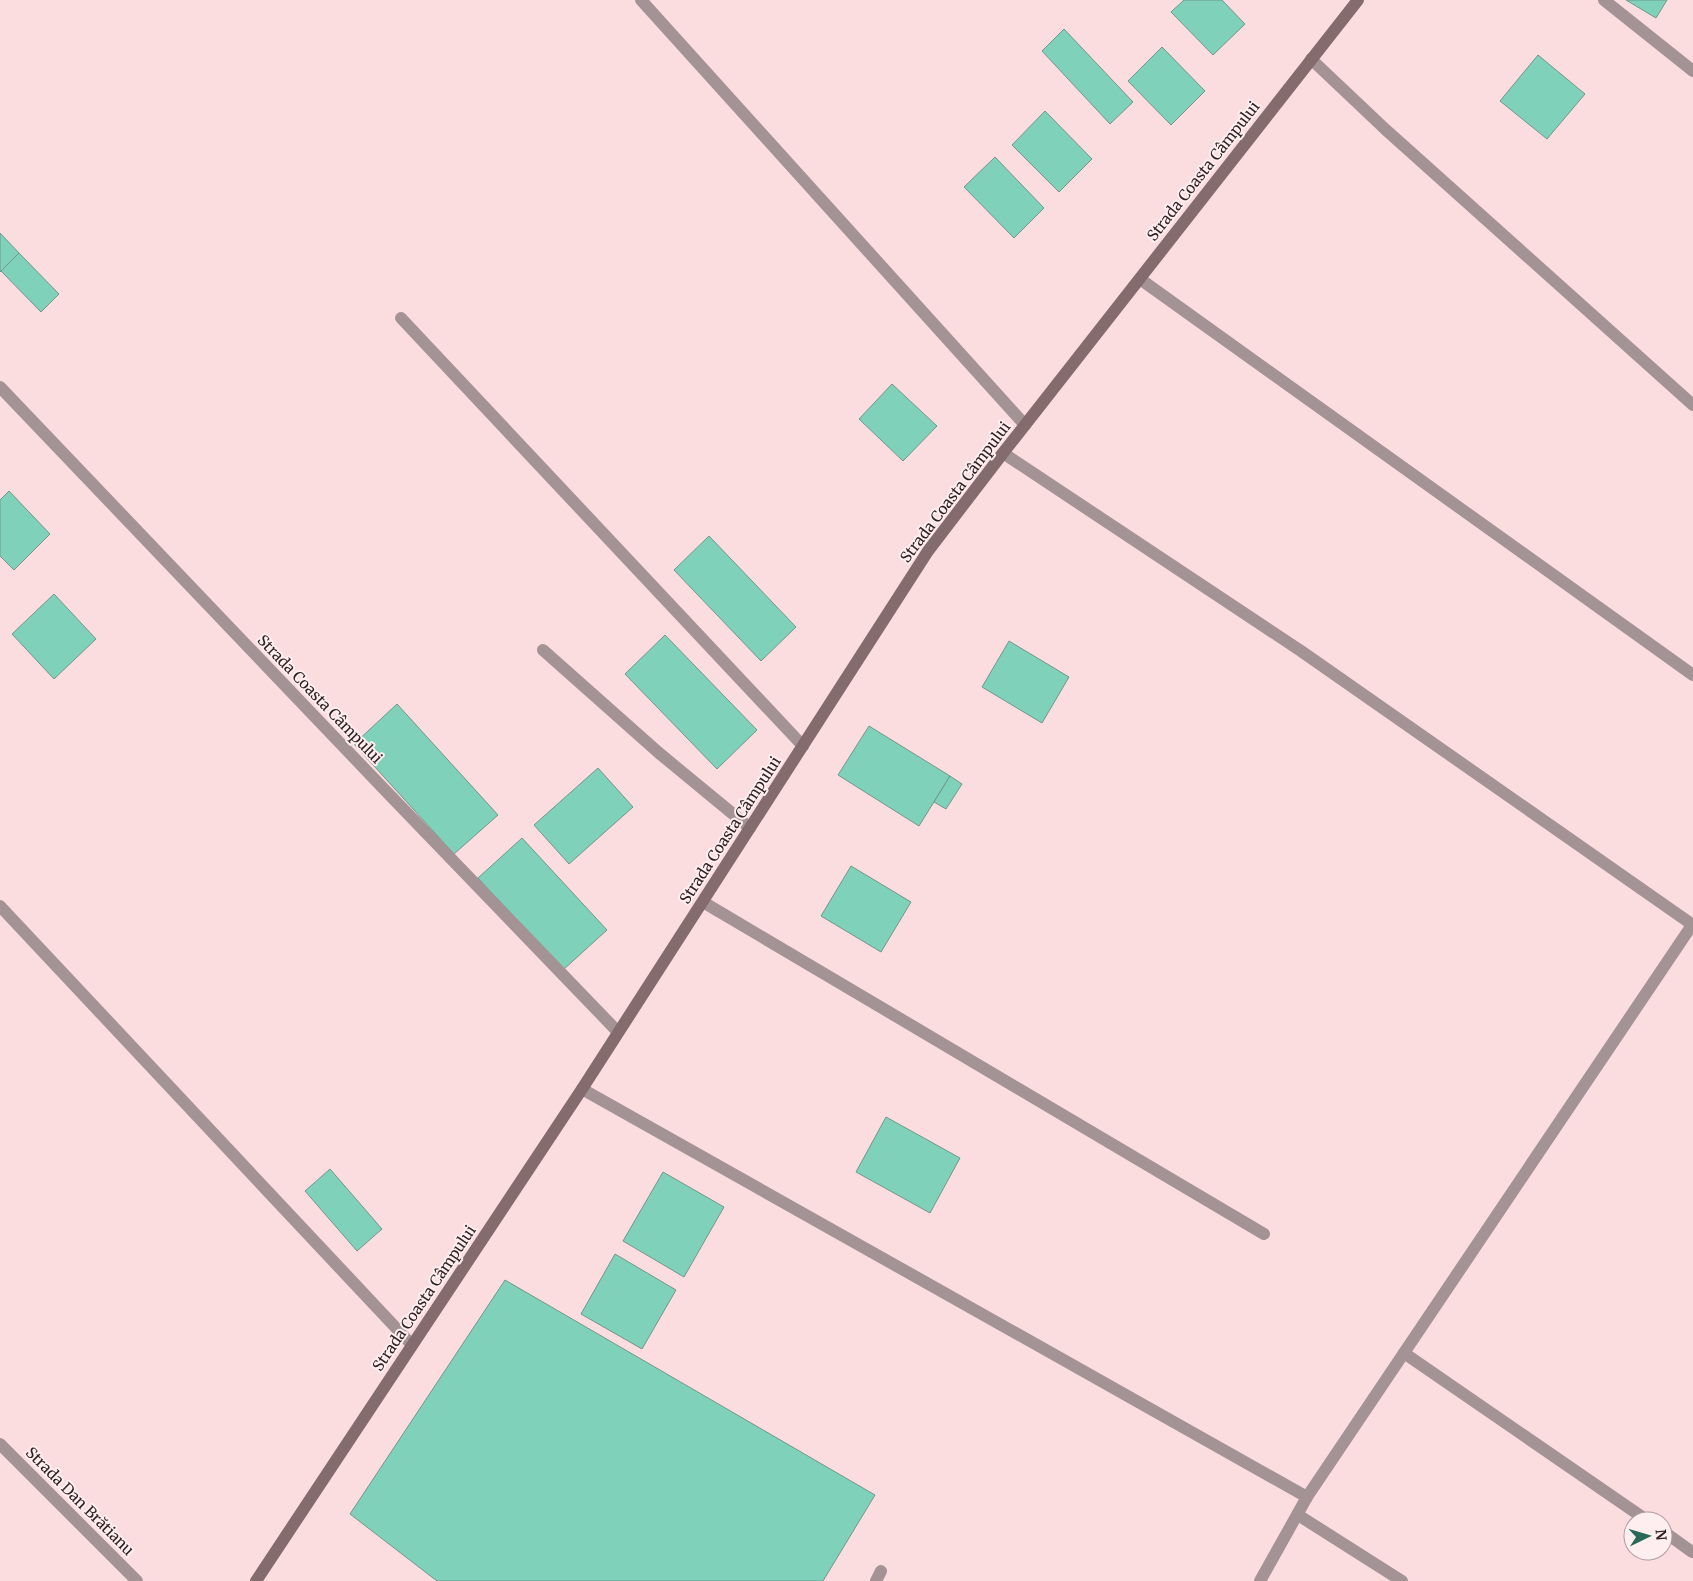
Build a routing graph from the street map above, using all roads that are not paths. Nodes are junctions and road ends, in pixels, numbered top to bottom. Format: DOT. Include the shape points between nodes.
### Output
graph roads {
  1 [pos="641,0"];
  2 [pos="1358,0"];
  3 [pos="1604,0"];
  4 [pos="1311,59"];
  5 [pos="1693,72"];
  6 [pos="1140,279"];
  7 [pos="401,318"];
  8 [pos="0,387"];
  9 [pos="1693,405"];
  10 [pos="1025,425"];
  11 [pos="1003,453"];
  12 [pos="543,650"];
  13 [pos="1693,675"];
  14 [pos="803,746"];
  15 [pos="750,828"];
  16 [pos="703,902"];
  17 [pos="0,906"];
  18 [pos="1693,925"];
  19 [pos="618,1032"];
  20 [pos="582,1089"];
  21 [pos="1264,1234"];
  22 [pos="412,1345"];
  23 [pos="1404,1353"];
  24 [pos="0,1444"];
  25 [pos="1308,1497"];
  26 [pos="1633,1511"];
  27 [pos="1298,1515"];
  28 [pos="1673,1539"];
  29 [pos="1692,1552"];
  30 [pos="137,1581"];
  31 [pos="256,1581"];
  32 [pos="1260,1581"];
  33 [pos="1402,1581"];
  1 -- 10 [label="street"];
  2 -- 4 [label="street, Strada Coasta Câmpului"];
  3 -- 5 [label="street"];
  4 -- 6 [label="street, Strada Coasta Câmpului"];
  4 -- 9 [label="street" via="1465,202"];
  6 -- 10 [label="street, Strada Coasta Câmpului"];
  6 -- 13 [label="street"];
  7 -- 14 [label="street"];
  8 -- 19 [label="street, Strada Coasta Câmpului"];
  10 -- 11 [label="street, Strada Coasta Câmpului"];
  11 -- 14 [label="street, Strada Coasta Câmpului" via="928,551"];
  11 -- 18 [label="street" via="1301,651"];
  12 -- 15 [label="street"];
  14 -- 15 [label="street, Strada Coasta Câmpului"];
  15 -- 16 [label="street, Strada Coasta Câmpului"];
  16 -- 19 [label="street, Strada Coasta Câmpului"];
  16 -- 21 [label="street"];
  17 -- 22 [label="street"];
  18 -- 23 [label="street"];
  19 -- 20 [label="street, Strada Coasta Câmpului"];
  20 -- 22 [label="street, Strada Coasta Câmpului"];
  20 -- 25 [label="street"];
  22 -- 31 [label="street, Strada Coasta Câmpului"];
  23 -- 25 [label="street"];
  23 -- 26 [label="street"];
  24 -- 30 [label="street, Strada Dan Brătianu"];
  25 -- 27 [label="street"];
  27 -- 32 [label="street"];
  27 -- 33 [label="street"];
  28 -- 29 [label="street"];
}
